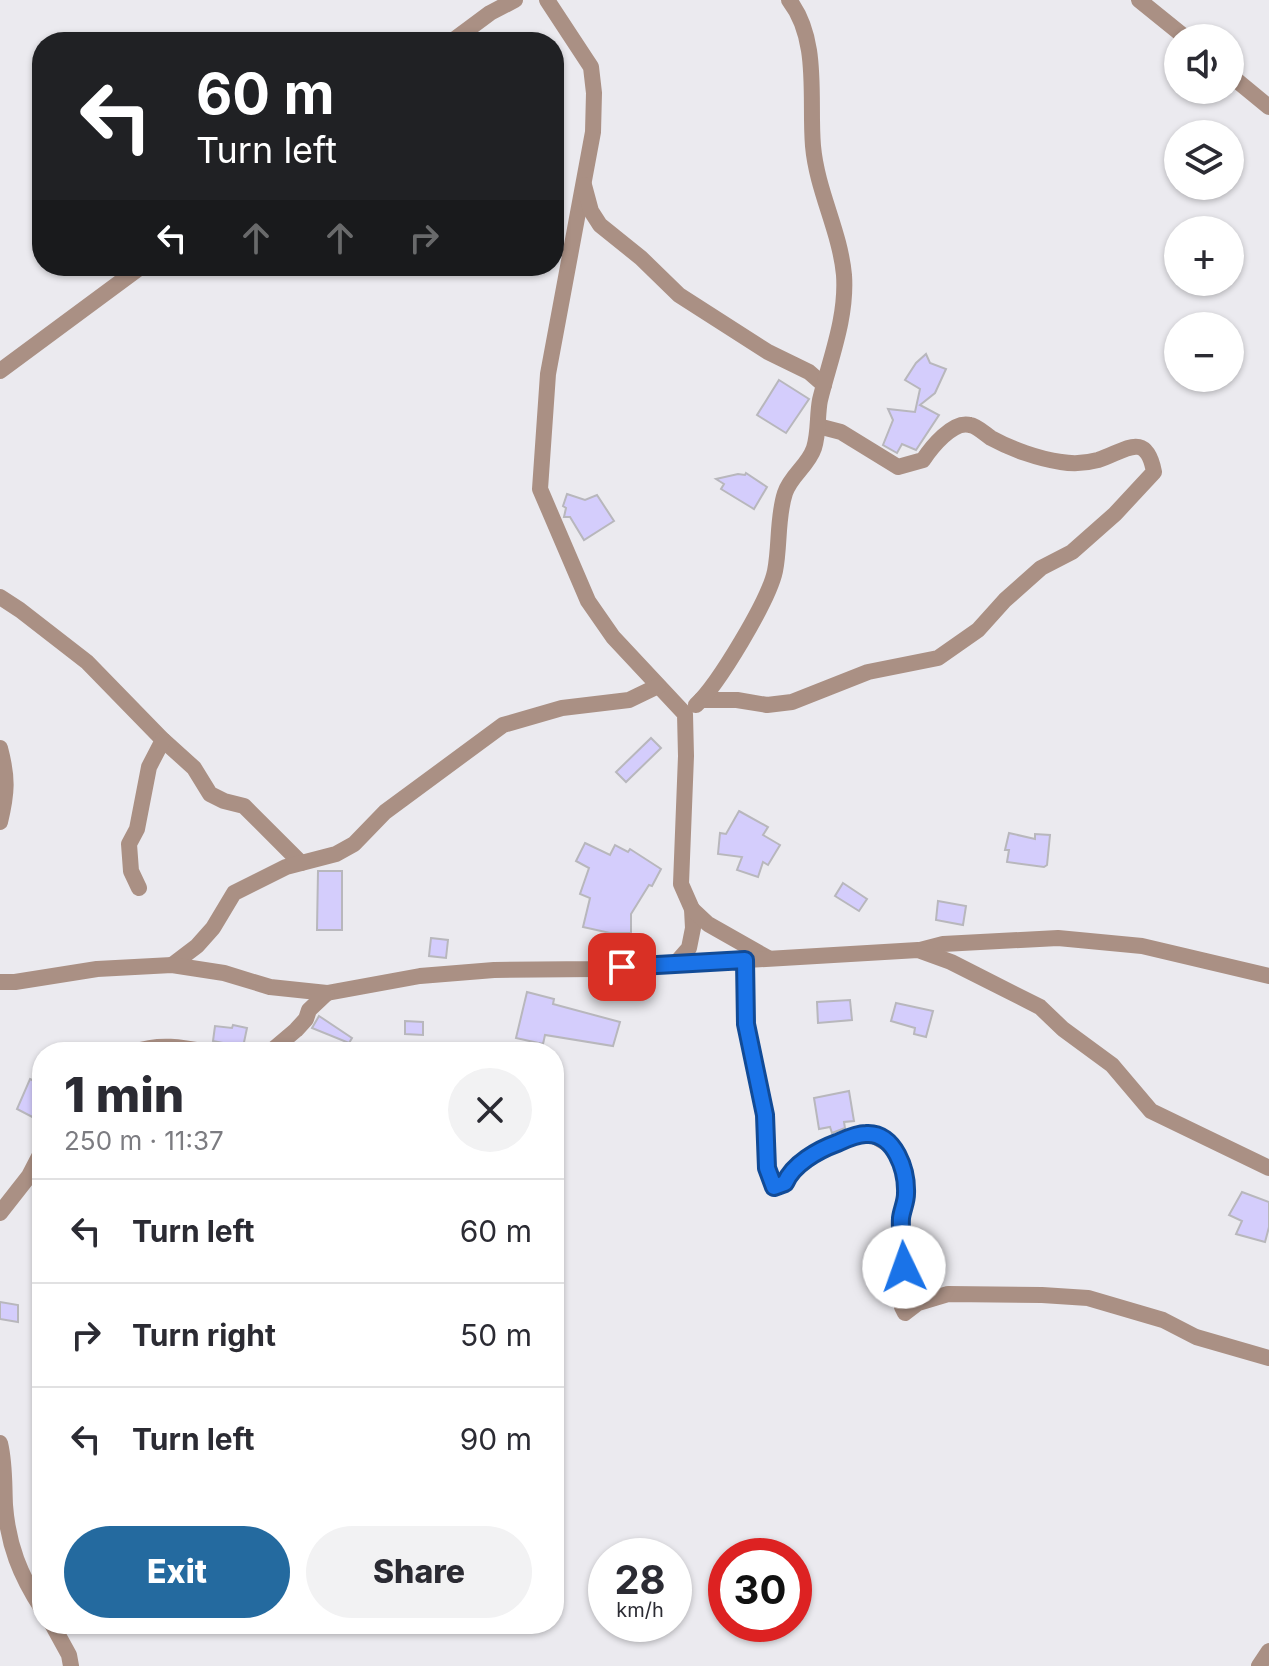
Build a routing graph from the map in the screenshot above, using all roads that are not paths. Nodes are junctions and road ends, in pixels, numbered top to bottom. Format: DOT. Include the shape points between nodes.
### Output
graph roads {
  1 [pos="515,0"];
  2 [pos="547,0"];
  3 [pos="789,0"];
  4 [pos="1139,0"];
  5 [pos="1169,24"];
  6 [pos="464,32"];
  7 [pos="1244,86"];
  8 [pos="1269,107"];
  9 [pos="583,184"];
  10 [pos="128,276"];
  11 [pos="0,371"];
  12 [pos="824,385"];
  13 [pos="818,426"];
  14 [pos="0,597"];
  15 [pos="658,686"];
  16 [pos="701,700"];
  17 [pos="685,714"];
  18 [pos="163,740"];
  19 [pos="0,748"];
  20 [pos="0,822"];
  21 [pos="301,863"];
  22 [pos="139,888"];
  23 [pos="692,909"];
  24 [pos="918,950"];
  25 [pos="770,959"];
  26 [pos="745,960"];
  27 [pos="675,964"];
  28 [pos="172,965"];
  29 [pos="1269,976"];
  30 [pos="0,982"];
  31 [pos="304,992"];
  32 [pos="327,993"];
  33 [pos="309,1010"];
  34 [pos="282,1042"];
  35 [pos="1269,1168"];
  36 [pos="32,1170"];
  37 [pos="0,1213"];
  38 [pos="1269,1358"];
  39 [pos="0,1443"];
  40 [pos="32,1592"];
  41 [pos="57,1634"];
  42 [pos="1269,1651"];
  43 [pos="71,1666"];
  44 [pos="1259,1666"];
  1 -- 6 [label="street"];
  2 -- 9 [label="street" via="591,67 593,132"];
  3 -- 12 [label="street" via="806,32 816,171 844,277 841,321"];
  4 -- 5 [label="street"];
  7 -- 8 [label="street"];
  9 -- 12 [label="street" via="600,225 679,295"];
  9 -- 15 [label="street" via="548,374 540,489 588,601"];
  10 -- 11 [label="street"];
  12 -- 13 [label="street"];
  13 -- 16 [label="street" via="814,448 783,498 774,574 718,681"];
  13 -- 16 [label="street" via="841,432 898,467 923,460 956,426 970,425 1005,445 1070,463 1140,448 1151,457 1154,472 1072,552 1041,568 978,630 938,658 868,672 792,702"];
  14 -- 18 [label="street" via="87,662"];
  15 -- 17 [label="street"];
  15 -- 21 [label="street" via="629,700 562,708 503,725 385,812 354,844"];
  16 -- 17 [label="street"];
  17 -- 23 [label="street" via="681,884"];
  18 -- 21 [label="street" via="194,768 210,794 244,806"];
  18 -- 22 [label="street" via="149,767 129,844 131,871"];
  19 -- 20 [label="street" via="7,790"];
  21 -- 28 [label="street" via="234,893 213,928"];
  23 -- 25 [label="street"];
  23 -- 27 [label="street" via="689,948"];
  24 -- 25 [label="street"];
  24 -- 29 [label="street" via="1058,938 1142,946"];
  24 -- 35 [label="street" via="1040,1007 1112,1065 1151,1111"];
  25 -- 26 [label="street"];
  26 -- 27 [label="street"];
  26 -- 38 [label="street" via="746,1024 774,1187 819,1150 854,1136 869,1133 893,1147 904,1170 906,1195 901,1220 905,1313 948,1294 1088,1298"];
  27 -- 32 [label="street" via="420,976"];
  28 -- 30 [label="street"];
  28 -- 31 [label="street"];
  31 -- 32 [label="street"];
  31 -- 33 [label="street"];
  32 -- 33 [label="street"];
  33 -- 34 [label="street"];
  36 -- 37 [label="street"];
  39 -- 40 [label="street" via="9,1537 15,1562"];
  41 -- 43 [label="street"];
  42 -- 44 [label="street"];
}
